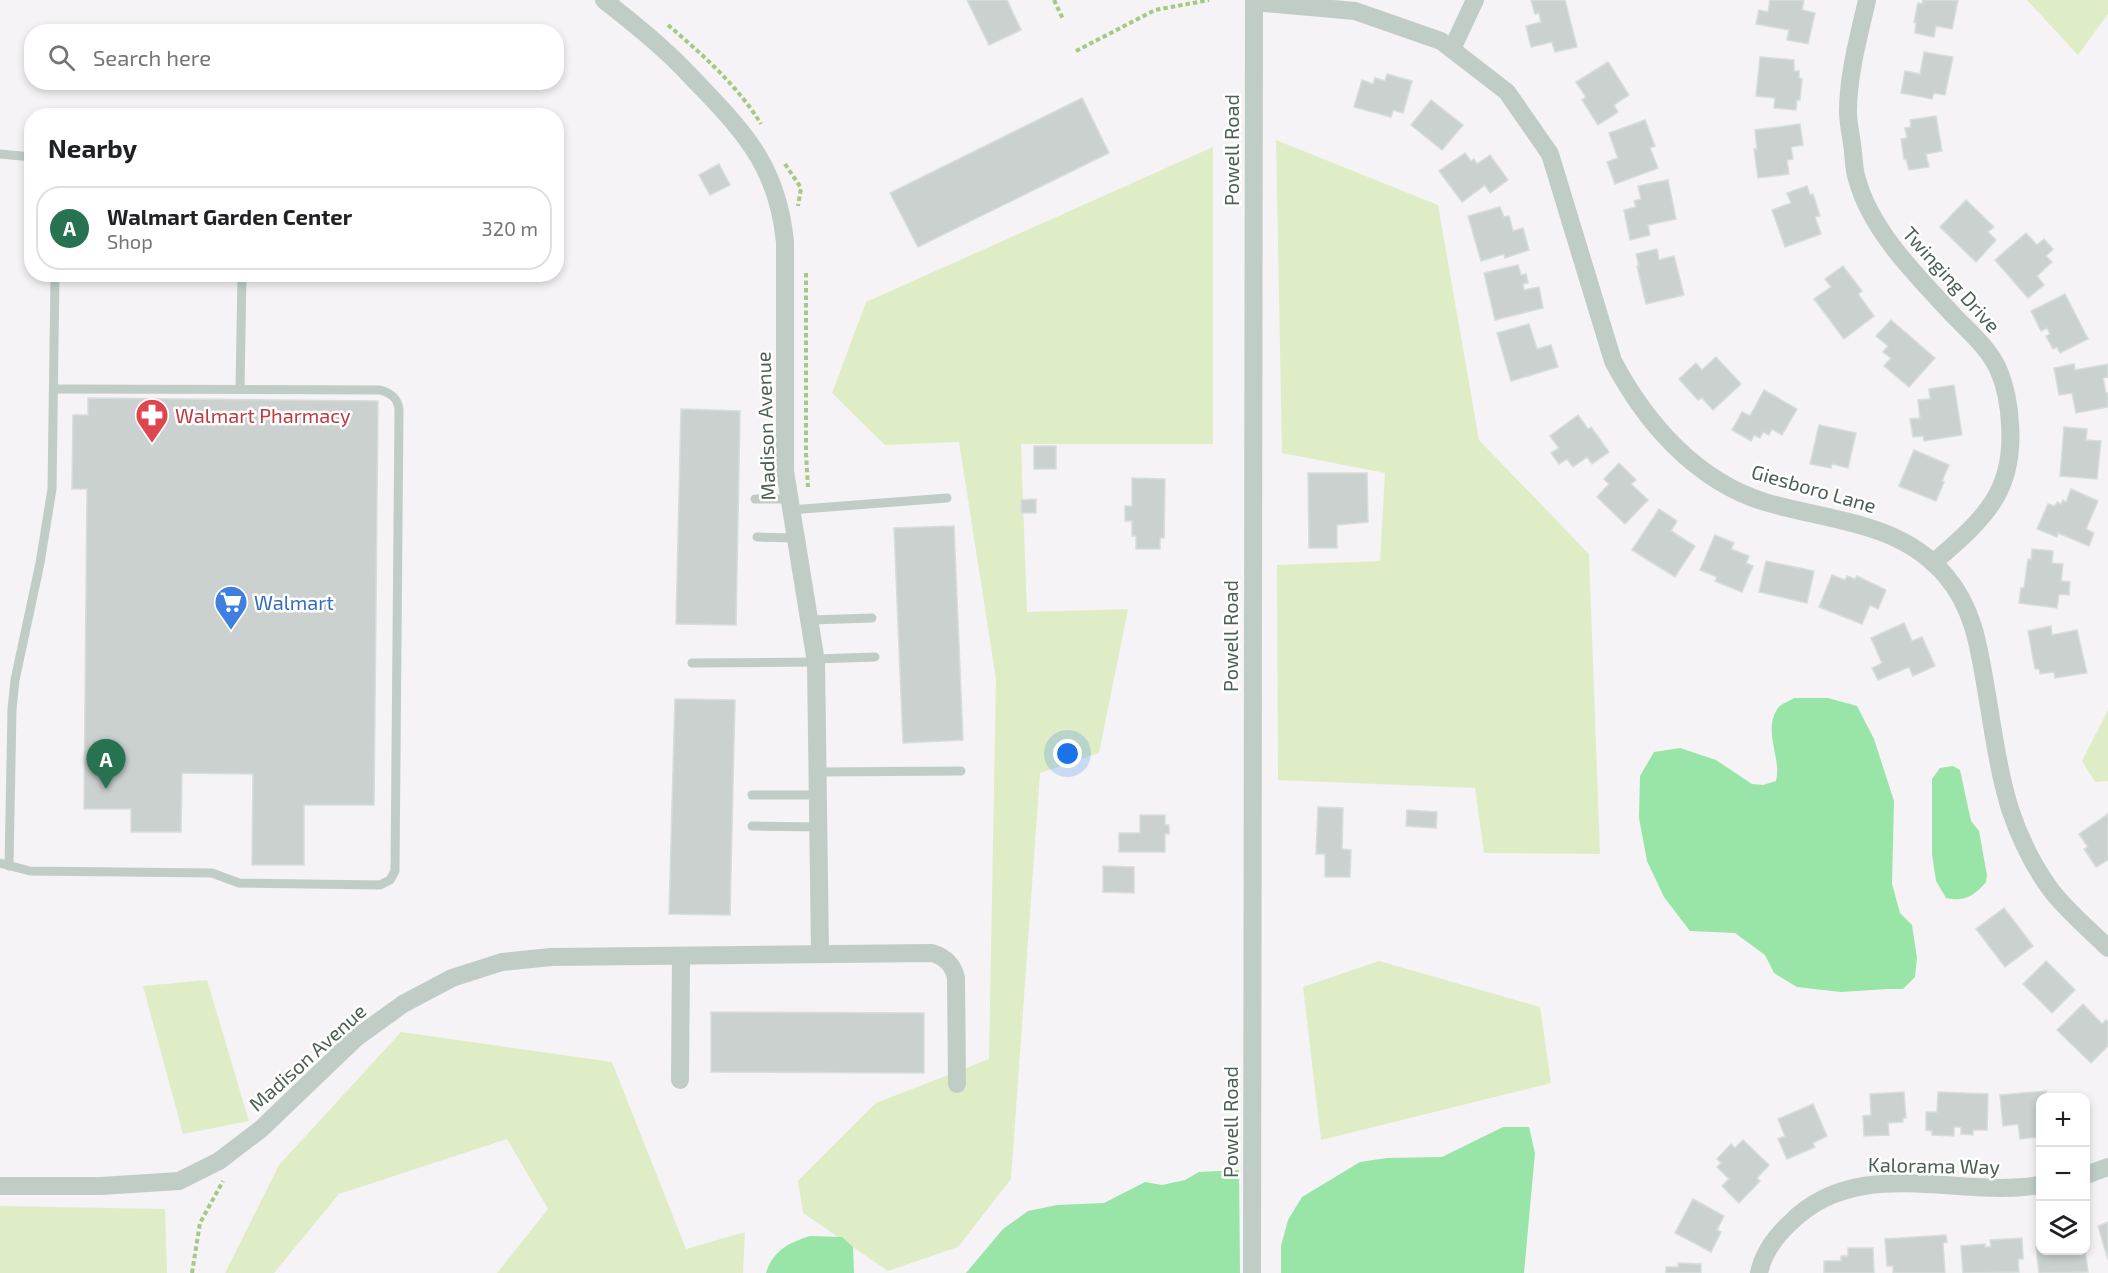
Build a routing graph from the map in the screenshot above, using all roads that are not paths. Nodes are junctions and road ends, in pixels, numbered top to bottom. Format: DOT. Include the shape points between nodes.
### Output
graph roads {
  1 [pos="604,0"];
  2 [pos="1475,0"];
  3 [pos="1867,0"];
  4 [pos="1254,1"];
  5 [pos="1452,50"];
  6 [pos="0,154"];
  7 [pos="24,155"];
  8 [pos="55,282"];
  9 [pos="242,282"];
  10 [pos="54,389"];
  11 [pos="240,389"];
  12 [pos="947,498"];
  13 [pos="755,499"];
  14 [pos="789,504"];
  15 [pos="757,537"];
  16 [pos="795,538"];
  17 [pos="1933,563"];
  18 [pos="872,618"];
  19 [pos="811,620"];
  20 [pos="875,657"];
  21 [pos="816,661"];
  22 [pos="692,663"];
  23 [pos="961,771"];
  24 [pos="819,772"];
  25 [pos="752,795"];
  26 [pos="819,795"];
  27 [pos="752,826"];
  28 [pos="819,827"];
  29 [pos="5,865"];
  30 [pos="2108,948"];
  31 [pos="820,953"];
  32 [pos="681,956"];
  33 [pos="680,1080"];
  34 [pos="957,1084"];
  35 [pos="2108,1167"];
  36 [pos="2090,1172"];
  37 [pos="2036,1185"];
  38 [pos="0,1186"];
  39 [pos="1252,1273"];
  40 [pos="1759,1273"];
  1 -- 14 [label="street, Madison Avenue" via="664,49 733,120 756,152 773,187 785,242 784,443"];
  2 -- 5 [label="street"];
  3 -- 17 [label="street, Twinging Drive" via="1848,112 1857,179 1880,231 1987,351 2007,394 2010,415 2011,457 2007,477 1975,526"];
  4 -- 5 [label="street, Giesboro Lane" via="1355,11 1440,41"];
  4 -- 39 [label="street, Powell Road"];
  5 -- 17 [label="street, Giesboro Lane" via="1507,92 1550,154 1613,361 1626,387 1660,432 1700,467 1742,492 1764,502 1880,531 1915,548"];
  6 -- 7 [label="lane"];
  8 -- 10 [label="lane"];
  9 -- 11 [label="lane"];
  10 -- 11 [label="lane"];
  10 -- 29 [label="lane" via="50,505 13,699"];
  11 -- 29 [label="lane" via="380,390 393,395 399,404 393,876 380,885 239,883 212,873 30,871"];
  12 -- 14 [label="lane"];
  13 -- 14 [label="lane"];
  14 -- 16 [label="street, Madison Avenue"];
  15 -- 16 [label="lane"];
  16 -- 19 [label="street, Madison Avenue"];
  17 -- 30 [label="street, Giesboro Lane" via="1957,590 1978,639 1999,766 2019,830 2051,890"];
  18 -- 19 [label="lane"];
  19 -- 21 [label="street, Madison Avenue"];
  20 -- 21 [label="lane"];
  21 -- 22 [label="lane"];
  21 -- 24 [label="street, Madison Avenue"];
  23 -- 24 [label="lane"];
  24 -- 26 [label="street, Madison Avenue"];
  25 -- 26 [label="lane"];
  26 -- 28 [label="street, Madison Avenue"];
  27 -- 28 [label="lane"];
  28 -- 31 [label="street, Madison Avenue"];
  31 -- 32 [label="street, Madison Avenue"];
  31 -- 34 [label="street, Madison Avenue" via="932,953 946,959 956,978"];
  32 -- 33 [label="street"];
  32 -- 38 [label="street, Madison Avenue" via="551,957 502,962 452,978 403,1004 356,1038 261,1130 219,1161 179,1181"];
  35 -- 36 [label="street"];
  37 -- 40 [label="street, Kalorama Way" via="1865,1184 1845,1189 1796,1216 1774,1240"];
}
